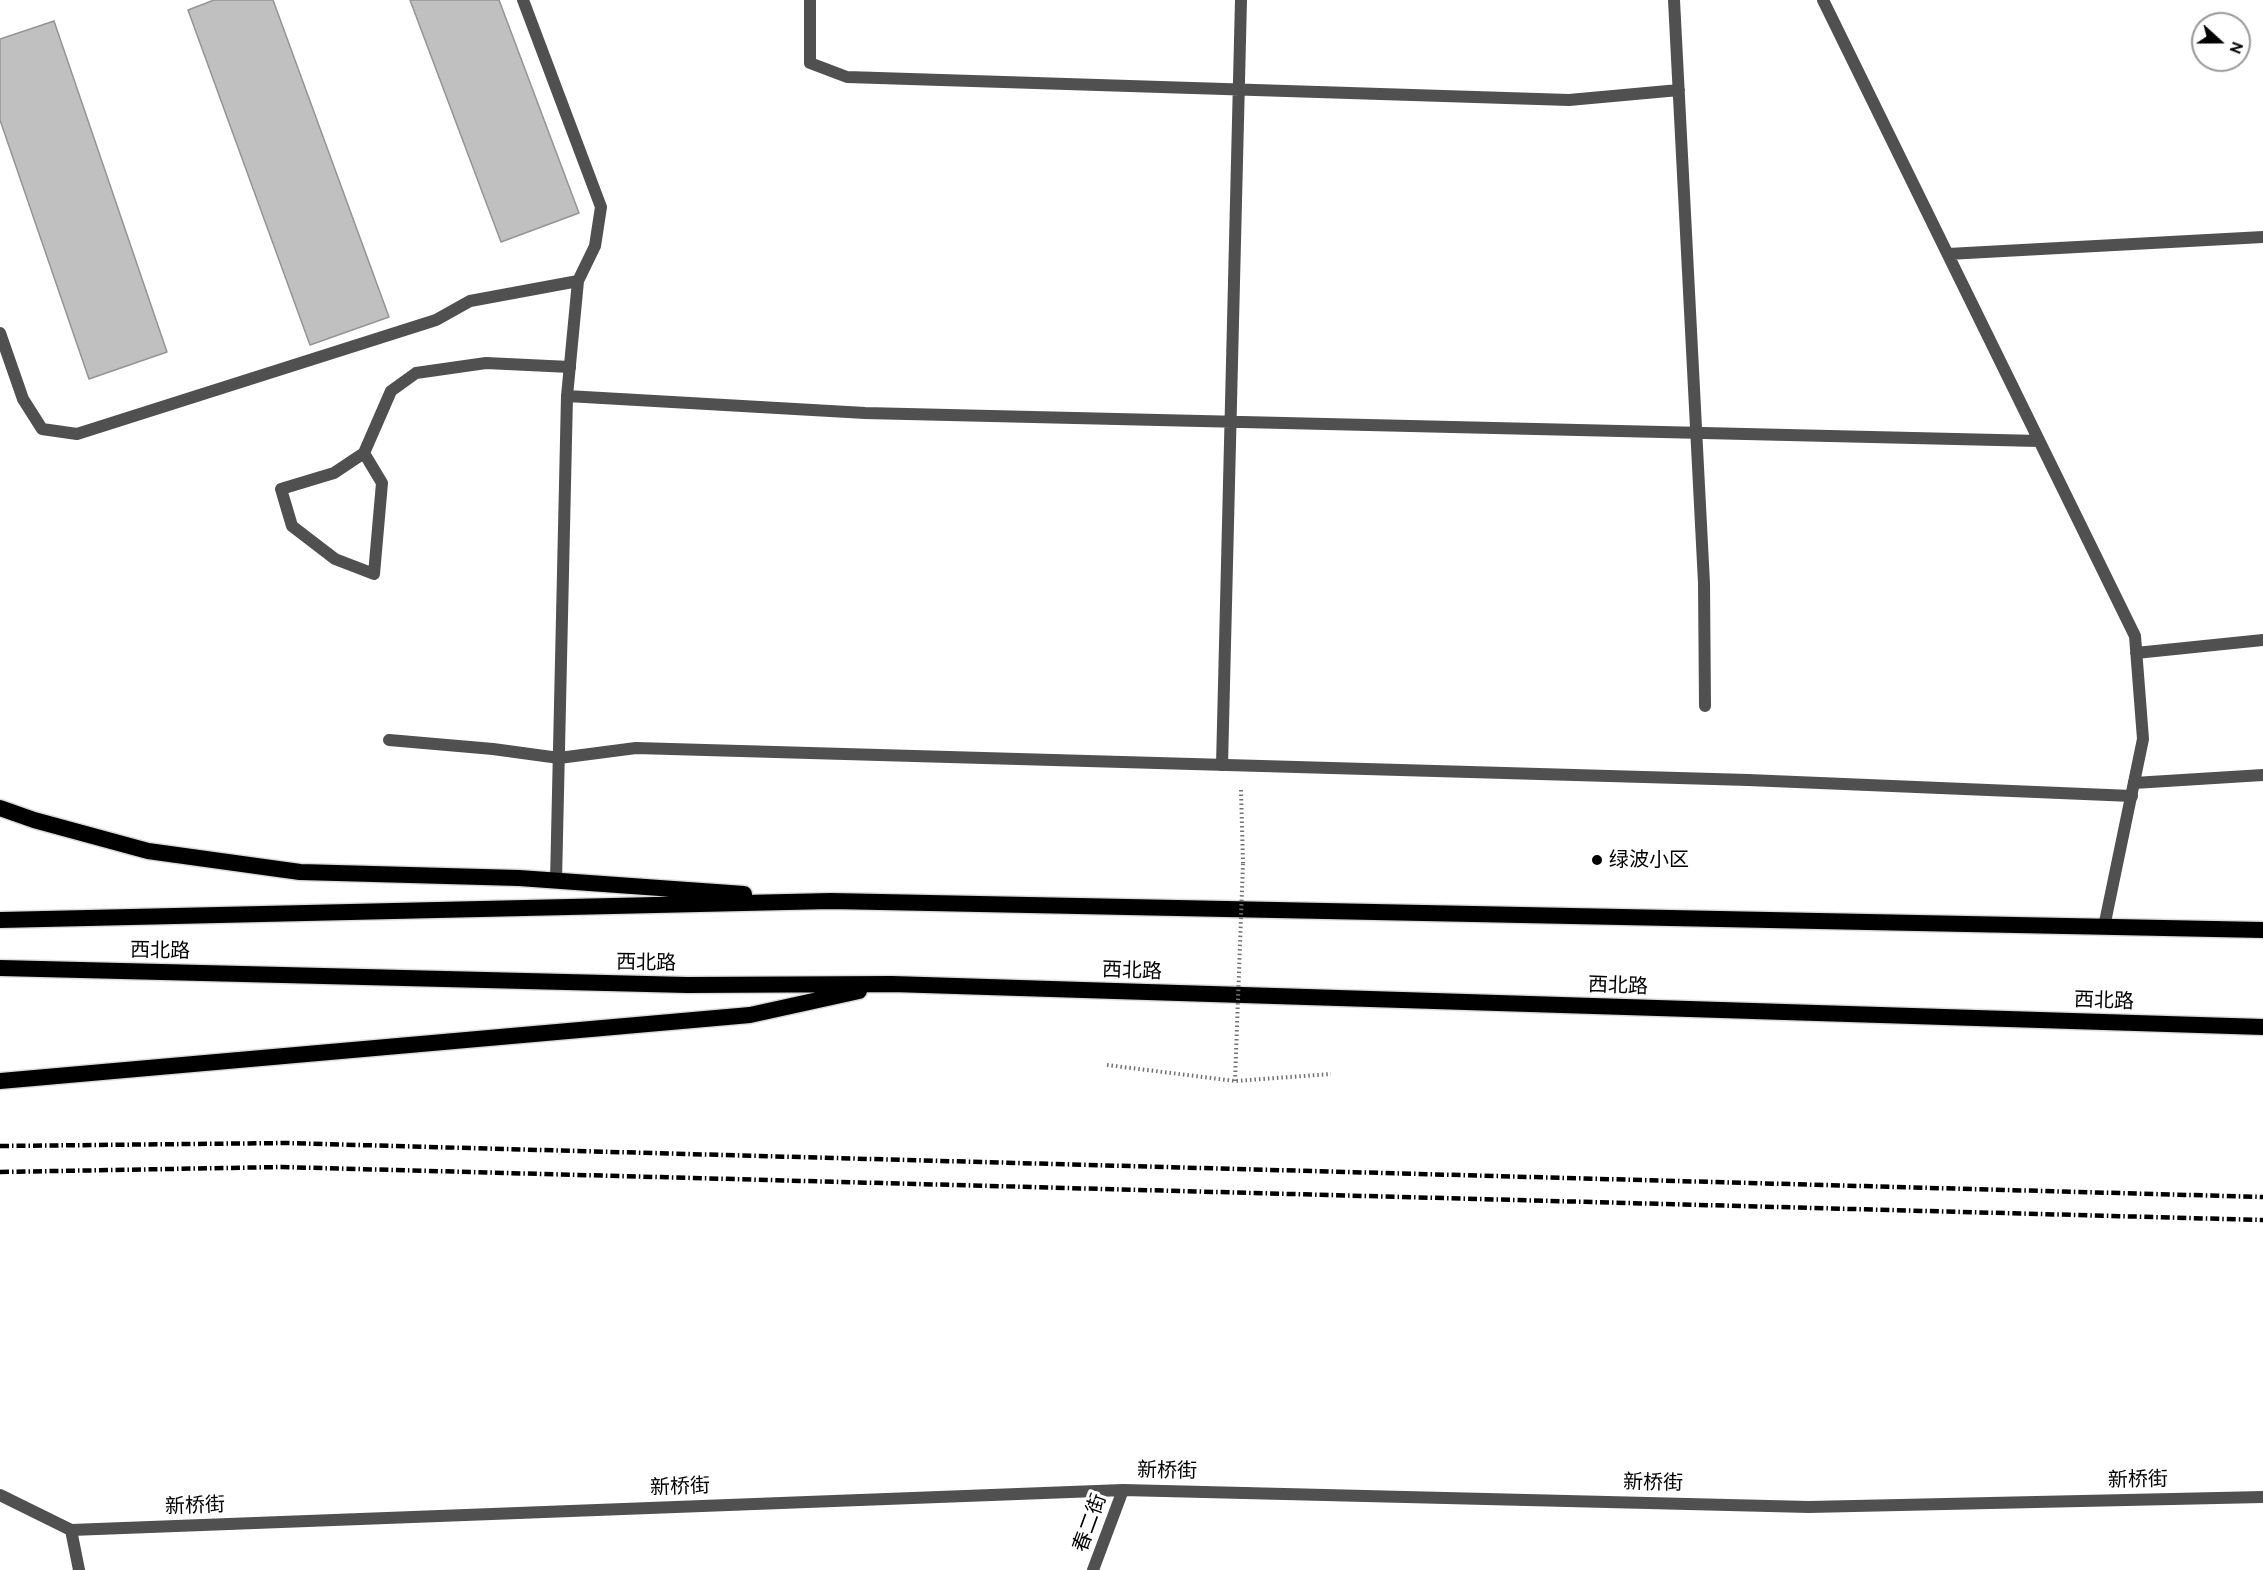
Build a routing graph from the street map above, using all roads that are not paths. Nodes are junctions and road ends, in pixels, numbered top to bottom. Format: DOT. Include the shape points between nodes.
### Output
graph roads {
  1 [pos="524,0"];
  2 [pos="810,0"];
  3 [pos="1241,0"];
  4 [pos="1674,0"];
  5 [pos="1823,0"];
  6 [pos="1239,89"];
  7 [pos="1679,90"];
  8 [pos="2263,237"];
  9 [pos="1948,254"];
  10 [pos="578,281"];
  11 [pos="0,333"];
  12 [pos="570,367"];
  13 [pos="567,396"];
  14 [pos="1230,422"];
  15 [pos="1696,432"];
  16 [pos="2039,441"];
  17 [pos="364,453"];
  18 [pos="2263,640"];
  19 [pos="2136,653"];
  20 [pos="1705,706"];
  21 [pos="389,740"];
  22 [pos="559,758"];
  23 [pos="1222,765"];
  24 [pos="2263,775"];
  25 [pos="2134,783"];
  26 [pos="2132,796"];
  27 [pos="0,808"];
  28 [pos="556,880"];
  29 [pos="859,902"];
  30 [pos="0,920"];
  31 [pos="2104,927"];
  32 [pos="2263,930"];
  33 [pos="0,968"];
  34 [pos="892,984"];
  35 [pos="2263,1027"];
  36 [pos="0,1081"];
  37 [pos="1123,1490"];
  38 [pos="0,1495"];
  39 [pos="2263,1497"];
  40 [pos="71,1530"];
  41 [pos="79,1570"];
  42 [pos="1093,1570"];
  1 -- 10 [label="street" via="601,207 595,246"];
  2 -- 6 [label="street" via="810,63 847,77"];
  3 -- 6 [label="street"];
  4 -- 7 [label="street"];
  5 -- 9 [label="street"];
  6 -- 7 [label="street" via="1569,100"];
  6 -- 14 [label="street"];
  7 -- 15 [label="street"];
  8 -- 9 [label="street"];
  9 -- 16 [label="street"];
  10 -- 11 [label="street" via="470,301 436,320 77,434 42,429 23,399"];
  10 -- 12 [label="street"];
  12 -- 13 [label="street"];
  12 -- 17 [label="street" via="486,363 416,373 391,391"];
  13 -- 14 [label="street" via="865,413"];
  13 -- 22 [label="street"];
  14 -- 15 [label="street"];
  14 -- 23 [label="street"];
  15 -- 16 [label="street"];
  15 -- 20 [label="street" via="1704,583"];
  16 -- 19 [label="street" via="2135,636"];
  17 -- 17 [label="street" via="382,483 374,574 335,559 292,526 281,489 334,473"];
  18 -- 19 [label="street"];
  19 -- 25 [label="street" via="2143,739"];
  21 -- 22 [label="street"];
  22 -- 23 [label="street" via="636,748"];
  22 -- 28 [label="street"];
  23 -- 26 [label="street"];
  24 -- 25 [label="street"];
  25 -- 26 [label="street"];
  26 -- 31 [label="street"];
  27 -- 28 [label="highway" via="148,851 208,861 300,872"];
  28 -- 29 [label="highway"];
  29 -- 30 [label="highway, 西北路"];
  29 -- 31 [label="highway, 西北路"];
  31 -- 32 [label="highway, 西北路"];
  33 -- 34 [label="highway, 西北路" via="687,985"];
  34 -- 35 [label="highway, 西北路"];
  34 -- 36 [label="highway" via="750,1015"];
  37 -- 39 [label="street, 新桥街" via="1809,1507"];
  37 -- 40 [label="street, 新桥街"];
  37 -- 42 [label="street, 春二街"];
  38 -- 40 [label="street"];
  40 -- 41 [label="street"];
}
